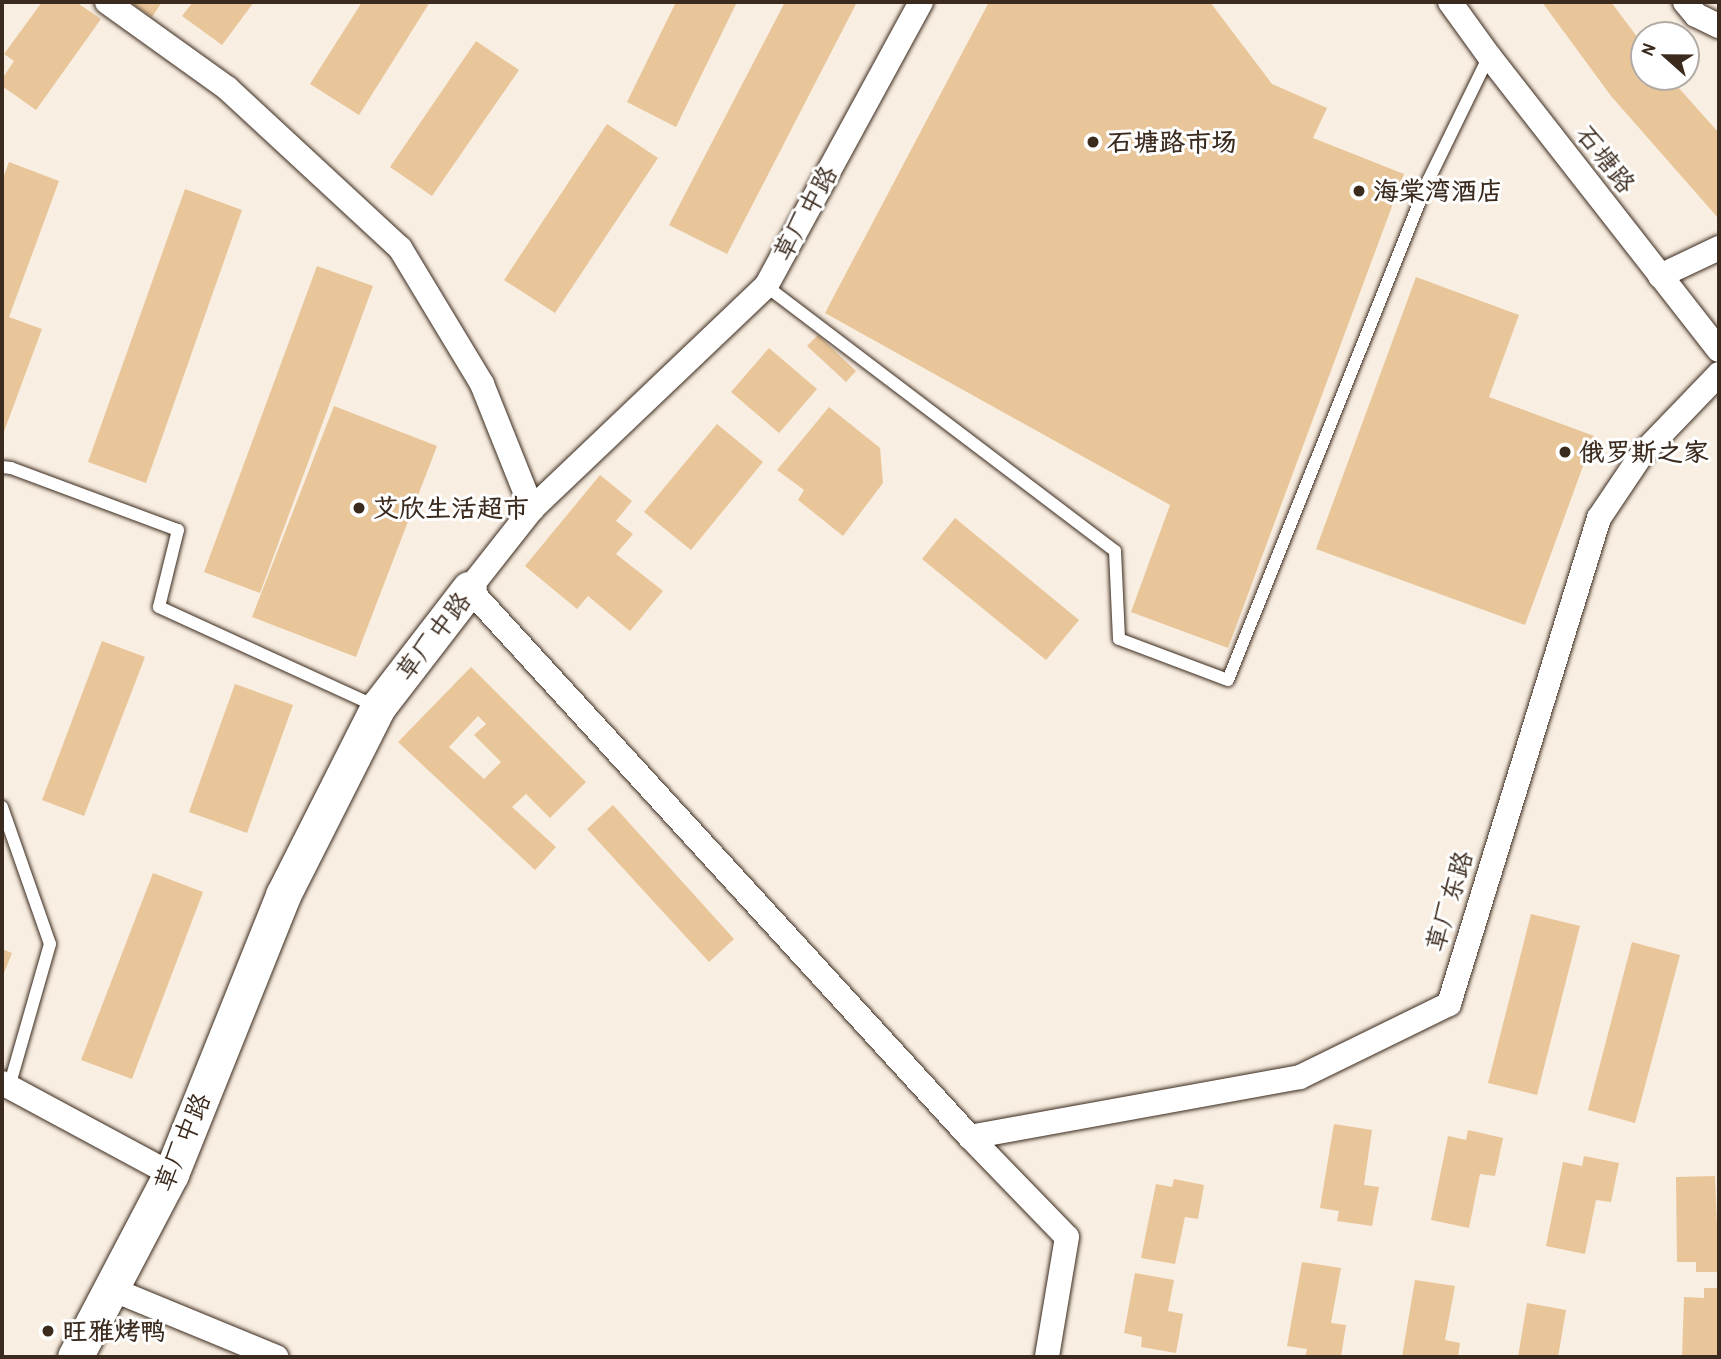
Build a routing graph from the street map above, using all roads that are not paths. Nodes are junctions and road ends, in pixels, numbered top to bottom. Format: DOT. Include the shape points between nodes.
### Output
graph roads {
  1 [pos="107,2"];
  2 [pos="920,2"];
  3 [pos="1450,2"];
  4 [pos="1685,2"];
  5 [pos="1719,26"];
  6 [pos="1489,56"];
  7 [pos="1719,248"];
  8 [pos="1660,276"];
  9 [pos="766,286"];
  10 [pos="1719,350"];
  11 [pos="1719,374"];
  12 [pos="2,467"];
  13 [pos="532,509"];
  14 [pos="469,589"];
  15 [pos="377,707"];
  16 [pos="2,807"];
  17 [pos="5,1085"];
  18 [pos="970,1137"];
  19 [pos="171,1174"];
  20 [pos="109,1288"];
  21 [pos="75,1357"];
  22 [pos="276,1357"];
  23 [pos="1047,1357"];
  1 -- 13 [label="street" via="227,88 400,248 482,384"];
  2 -- 9 [label="street, 草厂中路"];
  3 -- 6 [label="street, 石塘路"];
  4 -- 5 [label="street" via="1696,15"];
  6 -- 8 [label="street, 石塘路"];
  6 -- 9 [label="lane" via="1428,181 1228,680 1119,639 1115,551"];
  7 -- 8 [label="street"];
  8 -- 10 [label="street, 石塘路"];
  9 -- 13 [label="street, 草厂中路"];
  11 -- 18 [label="street, 草厂东路" via="1642,454 1599,518 1449,1004 1300,1077"];
  12 -- 15 [label="lane" via="178,530 159,607"];
  13 -- 14 [label="street, 草厂中路"];
  14 -- 15 [label="street, 草厂中路"];
  14 -- 18 [label="street"];
  15 -- 19 [label="street, 草厂中路" via="283,895"];
  16 -- 17 [label="lane" via="50,944"];
  17 -- 19 [label="street"];
  18 -- 23 [label="street" via="1067,1237"];
  19 -- 20 [label="street, 草厂中路"];
  20 -- 21 [label="street, 草厂中路"];
  20 -- 22 [label="street"];
}
